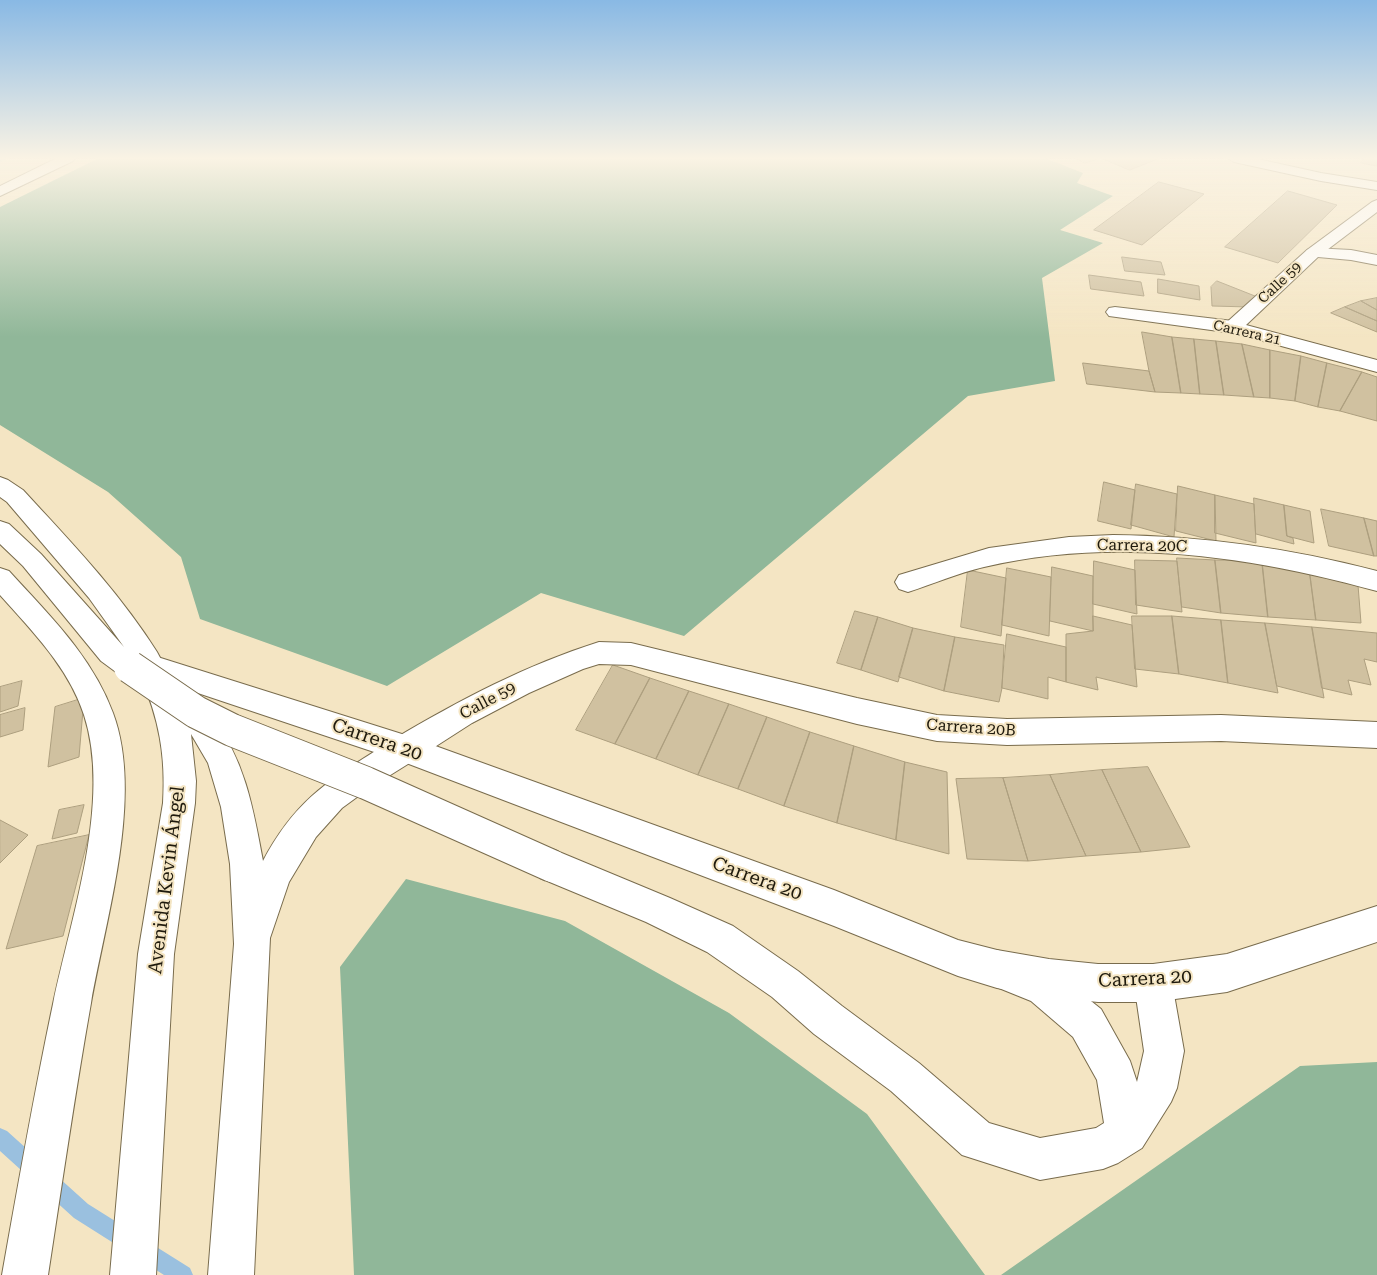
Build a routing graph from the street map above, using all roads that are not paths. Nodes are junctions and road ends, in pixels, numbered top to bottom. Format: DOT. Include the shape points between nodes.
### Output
graph roads {
  1 [pos="1360,218"];
  2 [pos="1313,253"];
  3 [pos="1377,260"];
  4 [pos="1115,312"];
  5 [pos="1233,327"];
  6 [pos="1377,366"];
  7 [pos="0,485"];
  8 [pos="0,530"];
  9 [pos="0,578"];
  10 [pos="1377,581"];
  11 [pos="908,582"];
  12 [pos="574,661"];
  13 [pos="144,669"];
  14 [pos="1377,736"];
  15 [pos="405,749"];
  16 [pos="1377,924"];
  17 [pos="252,944"];
  18 [pos="997,969"];
  19 [pos="1152,983"];
  20 [pos="1127,1133"];
  21 [pos="25,1275"];
  22 [pos="133,1275"];
  23 [pos="230,1275"];
  1 -- 2 [label="main road, Calle 59"];
  2 -- 3 [label="main road"];
  2 -- 5 [label="main road, Calle 59"];
  4 -- 5 [label="main road, Carrera 21"];
  5 -- 6 [label="main road, Carrera 21"];
  7 -- 13 [label="main road, Avenida Kevin Ángel" via="15,496 105,598 124,624"];
  8 -- 13 [label="main road" via="32,560 110,653"];
  9 -- 21 [label="main road" via="79,670 92,693 106,738 110,798 103,857 72,1003"];
  10 -- 11 [label="main road, Carrera 20C" via="1245,552 1152,543 1066,545 1020,552 984,558"];
  12 -- 14 [label="main road, Carrera 20B" via="600,653 631,654 936,728 1007,732 1221,728"];
  12 -- 15 [label="main road, Calle 59" via="462,714"];
  13 -- 15 [label="main road, Carrera 20"];
  13 -- 17 [label="main road" via="187,706 223,760 235,800 247,864"];
  13 -- 20 [label="main road, bridge" via="196,712 232,730 366,783 720,939 785,984 905,1077 977,1140 1040,1159 1103,1148"];
  13 -- 22 [label="main road, Avenida Kevin Ángel" via="170,710 180,780 175,840 154,980"];
  15 -- 17 [label="main road, Calle 59" via="332,798 301,829 277,865"];
  15 -- 18 [label="main road, Carrera 20" via="834,908 958,958"];
  16 -- 19 [label="main road, Carrera 20" via="1227,973"];
  17 -- 23 [label="main road"];
  18 -- 19 [label="main road, Carrera 20" via="1088,982"];
  18 -- 20 [label="main road" via="1044,987 1087,1023 1116,1075"];
  19 -- 20 [label="main road" via="1164,1051 1157,1088"];
}
